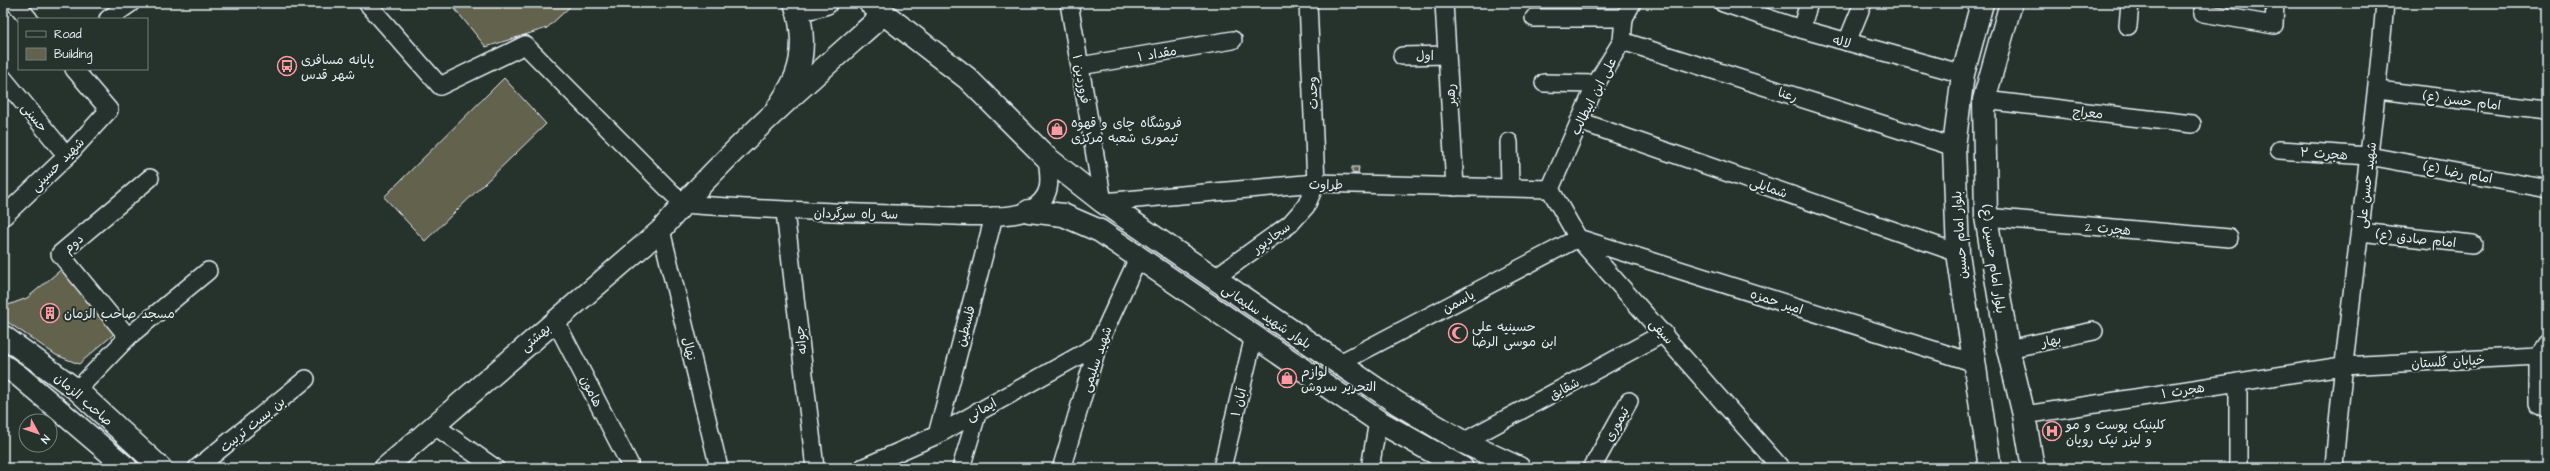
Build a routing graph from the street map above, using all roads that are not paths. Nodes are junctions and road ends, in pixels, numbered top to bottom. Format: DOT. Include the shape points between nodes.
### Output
graph roads {
  1 [pos="15,3"];
  2 [pos="131,3"];
  3 [pos="367,3"];
  4 [pos="795,3"];
  5 [pos="804,3"];
  6 [pos="826,3"];
  7 [pos="1069,3"];
  8 [pos="1308,3"];
  9 [pos="1444,3"];
  10 [pos="1632,3"];
  11 [pos="1723,3"];
  12 [pos="1809,3"];
  13 [pos="1863,3"];
  14 [pos="1982,3"];
  15 [pos="2011,3"];
  16 [pos="2130,3"];
  17 [pos="2275,3"];
  18 [pos="2385,3"];
  19 [pos="878,8"];
  20 [pos="2203,13"];
  21 [pos="28,18"];
  22 [pos="109,18"];
  23 [pos="1534,18"];
  24 [pos="1624,18"];
  25 [pos="2128,26"];
  26 [pos="1801,29"];
  27 [pos="1233,40"];
  28 [pos="1622,41"];
  29 [pos="1847,42"];
  30 [pos="1447,55"];
  31 [pos="1402,56"];
  32 [pos="1080,66"];
  33 [pos="75,70"];
  34 [pos="1963,74"];
  35 [pos="3,78"];
  36 [pos="1544,83"];
  37 [pos="1596,84"];
  38 [pos="2378,90"];
  39 [pos="1984,100"];
  40 [pos="778,108"];
  41 [pos="2547,110"];
  42 [pos="1579,121"];
  43 [pos="2192,124"];
  44 [pos="1509,142"];
  45 [pos="1954,147"];
  46 [pos="2279,150"];
  47 [pos="67,156"];
  48 [pos="2369,156"];
  49 [pos="1047,158"];
  50 [pos="150,178"];
  51 [pos="1316,183"];
  52 [pos="1455,187"];
  53 [pos="1510,188"];
  54 [pos="2547,188"];
  55 [pos="1550,189"];
  56 [pos="1103,202"];
  57 [pos="683,204"];
  58 [pos="1029,210"];
  59 [pos="785,212"];
  60 [pos="994,216"];
  61 [pos="3,217"];
  62 [pos="1986,217"];
  63 [pos="662,230"];
  64 [pos="2360,232"];
  65 [pos="1578,238"];
  66 [pos="2229,238"];
  67 [pos="2473,244"];
  68 [pos="1958,253"];
  69 [pos="1139,256"];
  70 [pos="208,270"];
  71 [pos="1213,279"];
  72 [pos="555,320"];
  73 [pos="2094,331"];
  74 [pos="1664,334"];
  75 [pos="3,336"];
  76 [pos="1254,336"];
  77 [pos="128,337"];
  78 [pos="1098,345"];
  79 [pos="2008,349"];
  80 [pos="2542,349"];
  81 [pos="1975,363"];
  82 [pos="1338,364"];
  83 [pos="3,365"];
  84 [pos="2342,366"];
  85 [pos="306,379"];
  86 [pos="2238,382"];
  87 [pos="77,390"];
  88 [pos="1629,401"];
  89 [pos="2547,409"];
  90 [pos="978,411"];
  91 [pos="2024,415"];
  92 [pos="1378,421"];
  93 [pos="435,426"];
  94 [pos="936,435"];
  95 [pos="1464,442"];
  96 [pos="629,463"];
  97 [pos="1062,466"];
  98 [pos="127,468"];
  99 [pos="161,468"];
  100 [pos="197,468"];
  101 [pos="385,468"];
  102 [pos="496,468"];
  103 [pos="719,468"];
  104 [pos="815,468"];
  105 [pos="862,468"];
  106 [pos="962,468"];
  107 [pos="1222,468"];
  108 [pos="1370,468"];
  109 [pos="1462,468"];
  110 [pos="1519,468"];
  111 [pos="1592,468"];
  112 [pos="1781,468"];
  113 [pos="1990,468"];
  114 [pos="2033,468"];
  115 [pos="2238,468"];
  116 [pos="2334,468"];
  1 -- 21 [label="street"];
  2 -- 22 [label="street"];
  3 -- 57 [label="street" via="440,86 525,45"];
  4 -- 40 [label="main road" via="800,17 802,50 796,76"];
  5 -- 6 [label="main road" via="812,7"];
  7 -- 32 [label="street, فروردین ۱"];
  8 -- 51 [label="street, وحدت"];
  9 -- 30 [label="street, رهبر"];
  10 -- 24 [label="street, علی ابن ابیطالب"];
  11 -- 26 [label="street, لاله"];
  12 -- 26 [label="street"];
  13 -- 29 [label="street"];
  14 -- 34 [label="main road, بلوار امام حسین"];
  15 -- 39 [label="main road, بلوار امام حسین (ع)"];
  16 -- 25 [label="street"];
  17 -- 20 [label="street" via="2274,25"];
  18 -- 38 [label="street, شهید حسن علی"];
  19 -- 40 [label="street"];
  19 -- 49 [label="main road" via="967,78"];
  23 -- 24 [label="street"];
  24 -- 28 [label="street, علی ابن ابیطالب"];
  26 -- 29 [label="street, لاله"];
  27 -- 32 [label="street, مقداد ۱"];
  28 -- 37 [label="street, علی ابن ابیطالب"];
  28 -- 45 [label="street, رعنا"];
  29 -- 34 [label="street, لاله"];
  30 -- 31 [label="street, اول"];
  30 -- 52 [label="street, رهبر"];
  32 -- 56 [label="street, فروردین ۱"];
  33 -- 47 [label="street, شهید حسینی" via="109,110"];
  34 -- 45 [label="main road, بلوار امام حسین"];
  35 -- 47 [label="street, حسنی"];
  36 -- 37 [label="street"];
  37 -- 42 [label="street, علی ابن ابیطالب"];
  38 -- 41 [label="street, امام حسن (ع)"];
  38 -- 48 [label="street, شهید حسن علی"];
  39 -- 43 [label="street, معراج"];
  39 -- 62 [label="main road, بلوار امام حسین (ع)"];
  40 -- 57 [label="street"];
  42 -- 55 [label="street, علی ابن ابیطالب"];
  42 -- 68 [label="street, شمایلی"];
  44 -- 53 [label="street"];
  45 -- 68 [label="main road, بلوار امام حسین"];
  46 -- 48 [label="street, هجرت ۲"];
  47 -- 61 [label="street, شهید حسینی"];
  48 -- 54 [label="street, امام رضا (ع)"];
  48 -- 64 [label="street, شهید حسن علی"];
  49 -- 56 [label="main road, بلوار شهید سلیمانی"];
  49 -- 58 [label="street" via="1051,183 1044,197"];
  50 -- 77 [label="street, دوم" via="60,254"];
  51 -- 52 [label="street, طراوت"];
  51 -- 56 [label="street, طراوت"];
  51 -- 71 [label="street, سجادپور" via="1306,206 1290,224"];
  52 -- 53 [label="street, طراوت"];
  53 -- 55 [label="street, طراوت"];
  55 -- 65 [label="street, سیفی"];
  56 -- 71 [label="main road, بلوار شهید سلیمانی"];
  57 -- 59 [label="street, سه راه سرگردان"];
  57 -- 63 [label="street, بهشتی"];
  58 -- 60 [label="street, سه راه سرگردان"];
  58 -- 69 [label="main road, بلوار شهید سلیمانی" via="1063,215 1100,231"];
  59 -- 60 [label="street, سه راه سرگردان"];
  59 -- 104 [label="street, جوانه"];
  60 -- 94 [label="street, فلسطین"];
  62 -- 66 [label="street, هجرت 2"];
  62 -- 79 [label="main road, بلوار امام حسین (ع)"];
  63 -- 72 [label="street, بهشتی"];
  63 -- 103 [label="street, نهال"];
  64 -- 67 [label="street, امام صادق (ع)"];
  64 -- 84 [label="street, شهید حسن علی"];
  65 -- 74 [label="street, سیفی"];
  65 -- 81 [label="street, امیر حمزه"];
  65 -- 82 [label="street, یاسمن"];
  68 -- 81 [label="main road, بلوار امام حسین"];
  69 -- 76 [label="main road, بلوار شهید سلیمانی"];
  69 -- 78 [label="street, شهید سلیمی"];
  70 -- 77 [label="street"];
  71 -- 82 [label="main road, بلوار شهید سلیمانی"];
  72 -- 93 [label="street, بهشتی"];
  72 -- 96 [label="street, هامون"];
  73 -- 79 [label="street, بهار"];
  74 -- 95 [label="street, شقایق"];
  74 -- 112 [label="street, سیفی"];
  75 -- 87 [label="street, صاحب الزمان"];
  76 -- 92 [label="main road, بلوار شهید سلیمانی"];
  76 -- 107 [label="street, آبان ۱"];
  77 -- 87 [label="street"];
  78 -- 90 [label="street, ایمانی"];
  78 -- 97 [label="street, شهید سلیمی"];
  79 -- 91 [label="main road, بلوار امام حسین (ع)"];
  80 -- 84 [label="street, خیابان گلستان"];
  80 -- 89 [label="street" via="2538,404"];
  81 -- 113 [label="main road, بلوار امام حسین"];
  82 -- 95 [label="main road, بلوار شهید سلیمانی"];
  83 -- 98 [label="street, صاحب الزمان"];
  84 -- 86 [label="street, هجرت ۱"];
  84 -- 116 [label="street, شهید حسن علی"];
  85 -- 100 [label="street, بن بست تربیت"];
  86 -- 91 [label="street, هجرت ۱"];
  86 -- 115 [label="street"];
  87 -- 99 [label="street, صاحب الزمان"];
  88 -- 111 [label="street, تیموری"];
  90 -- 94 [label="street, ایمانی"];
  90 -- 106 [label="street"];
  91 -- 114 [label="main road, بلوار امام حسین (ع)"];
  92 -- 108 [label="street"];
  92 -- 109 [label="main road, بلوار شهید سلیمانی"];
  93 -- 101 [label="street, بهشتی"];
  93 -- 102 [label="street"];
  94 -- 105 [label="street, ایمانی"];
  95 -- 110 [label="main road, بلوار شهید سلیمانی"];
}
